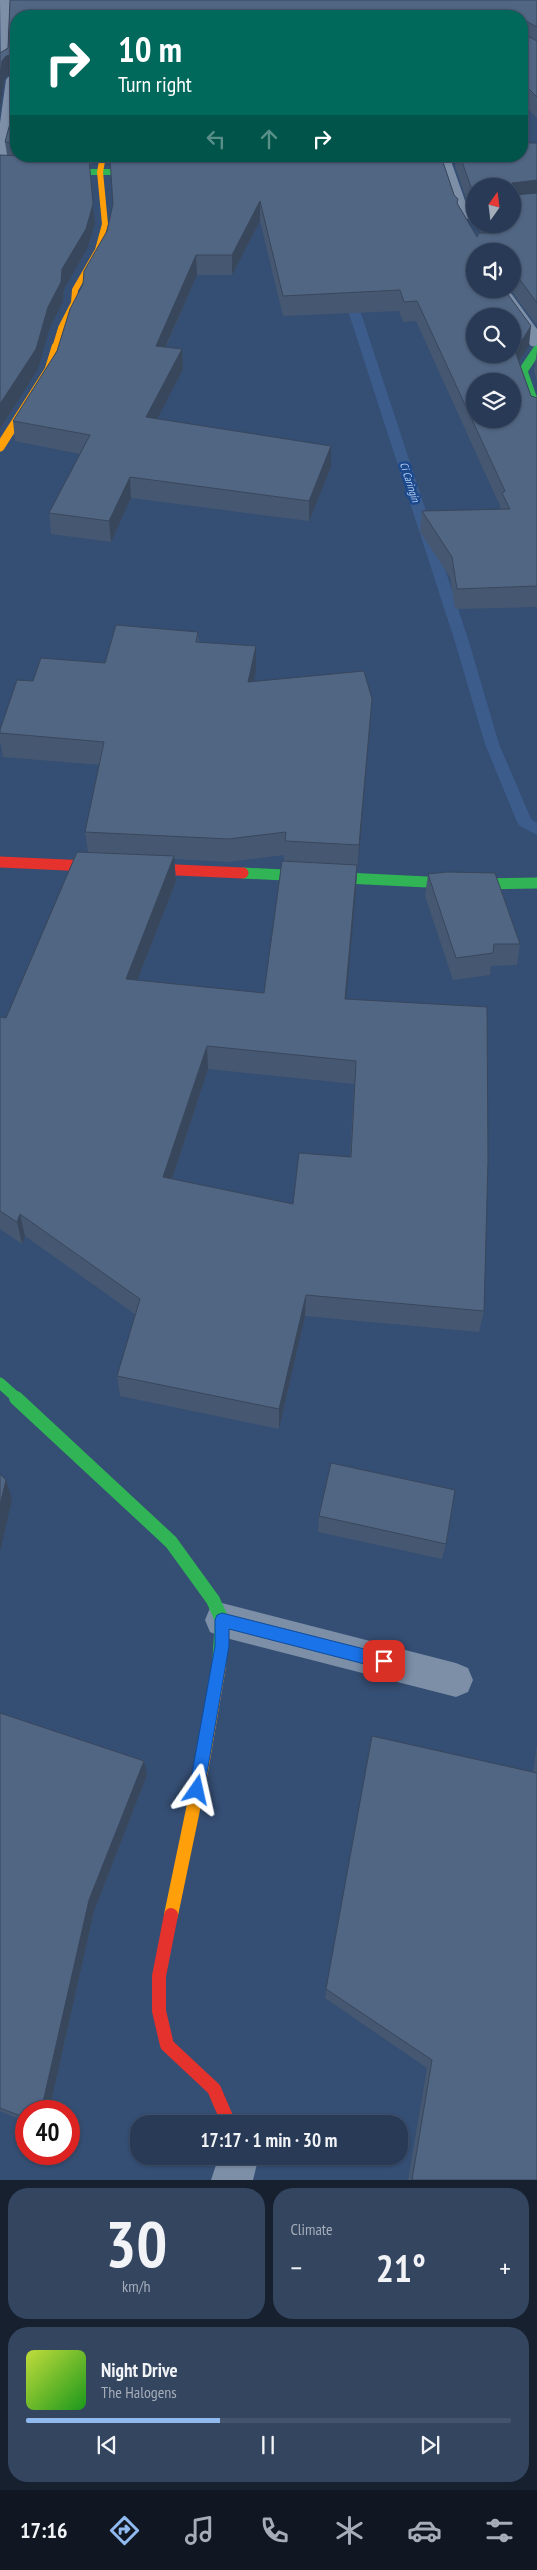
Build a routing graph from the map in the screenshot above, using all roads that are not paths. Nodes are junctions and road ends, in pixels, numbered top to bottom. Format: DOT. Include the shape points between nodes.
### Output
graph roads {
  1 [pos="5,0"];
  2 [pos="0,66"];
  3 [pos="10,113"];
  4 [pos="0,159"];
  5 [pos="102,162"];
  6 [pos="443,162"];
  7 [pos="0,168"];
  8 [pos="100,172"];
  9 [pos="158,172"];
  10 [pos="466,218"];
  11 [pos="505,298"];
  12 [pos="537,342"];
  13 [pos="537,350"];
  14 [pos="537,411"];
  15 [pos="0,447"];
  16 [pos="0,862"];
  17 [pos="537,883"];
  18 [pos="0,1383"];
  19 [pos="222,1620"];
  20 [pos="456,1680"];
  21 [pos="225,2115"];
  22 [pos="236,2165"];
  23 [pos="232,2180"];
  1 -- 2 [label="street"];
  3 -- 4 [label="street"];
  5 -- 8 [label="street"];
  6 -- 10 [label="street"];
  7 -- 8 [label="street"];
  8 -- 9 [label="street"];
  8 -- 15 [label="street" via="105,224 98,250 75,290 74,303 61,328 49,370"];
  11 -- 12 [label="street"];
  13 -- 14 [label="street" via="523,371"];
  16 -- 17 [label="street" via="468,884"];
  18 -- 19 [label="street" via="171,1542 214,1600"];
  19 -- 20 [label="street"];
  19 -- 21 [label="street" via="222,1646 202,1762 158,1976 159,2011 167,2045 214,2089"];
  22 -- 23 [label="street"];
}
